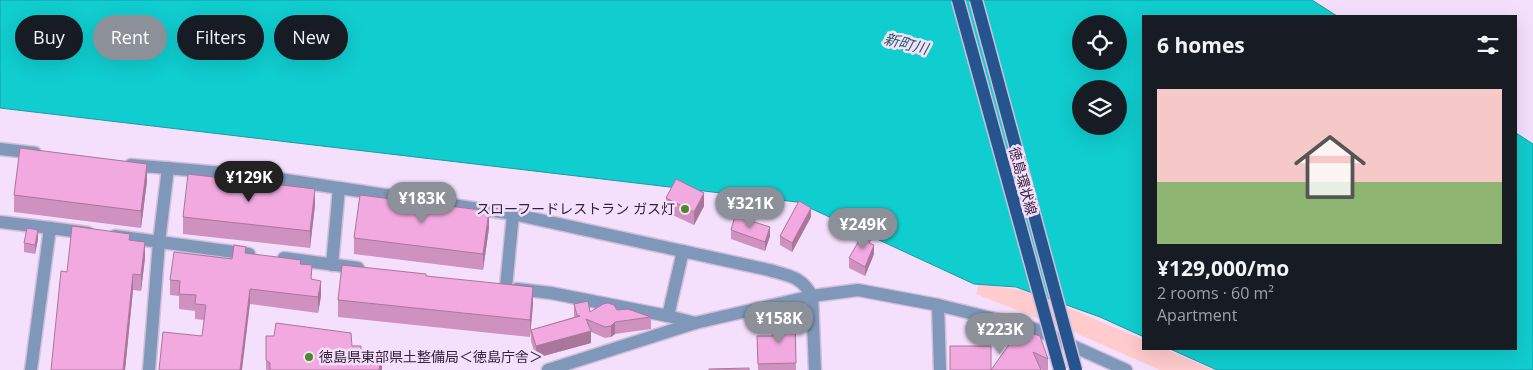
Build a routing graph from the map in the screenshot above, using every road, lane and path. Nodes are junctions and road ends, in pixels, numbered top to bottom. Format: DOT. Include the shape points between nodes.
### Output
graph roads {
  1 [pos="958,0"];
  2 [pos="976,0"];
  3 [pos="0,149"];
  4 [pos="47,155"];
  5 [pos="122,164"];
  6 [pos="168,168"];
  7 [pos="339,188"];
  8 [pos="513,214"];
  9 [pos="0,222"];
  10 [pos="50,228"];
  11 [pos="159,242"];
  12 [pos="683,251"];
  13 [pos="332,265"];
  14 [pos="370,270"];
  15 [pos="812,296"];
  16 [pos="938,305"];
  17 [pos="668,316"];
  18 [pos="695,323"];
  19 [pos="1064,342"];
  20 [pos="574,366"];
  21 [pos="1073,368"];
  22 [pos="31,370"];
  23 [pos="149,370"];
  24 [pos="548,370"];
  25 [pos="815,370"];
  26 [pos="940,370"];
  27 [pos="1060,370"];
  28 [pos="1126,370"];
  1 -- 27 [label="main road, 徳島環状線, bridge"];
  2 -- 21 [label="main road, 徳島環状線, bridge"];
  3 -- 4 [label="street"];
  5 -- 6 [label="street"];
  6 -- 7 [label="street" via="259,176"];
  6 -- 11 [label="street"];
  7 -- 8 [label="street"];
  7 -- 13 [label="street"];
  8 -- 12 [label="street"];
  8 -- 17 [label="street" via="502,287"];
  9 -- 10 [label="street"];
  10 -- 11 [label="street"];
  10 -- 22 [label="street"];
  11 -- 13 [label="street"];
  11 -- 23 [label="street"];
  12 -- 15 [label="street" via="799,279"];
  12 -- 17 [label="street"];
  13 -- 14 [label="street"];
  15 -- 16 [label="street" via="858,290"];
  15 -- 18 [label="street"];
  15 -- 25 [label="street"];
  16 -- 19 [label="street" via="1035,329"];
  16 -- 26 [label="street"];
  17 -- 18 [label="street"];
  18 -- 20 [label="street"];
  19 -- 21 [label="street"];
  19 -- 28 [label="street"];
  20 -- 24 [label="street"];
}
